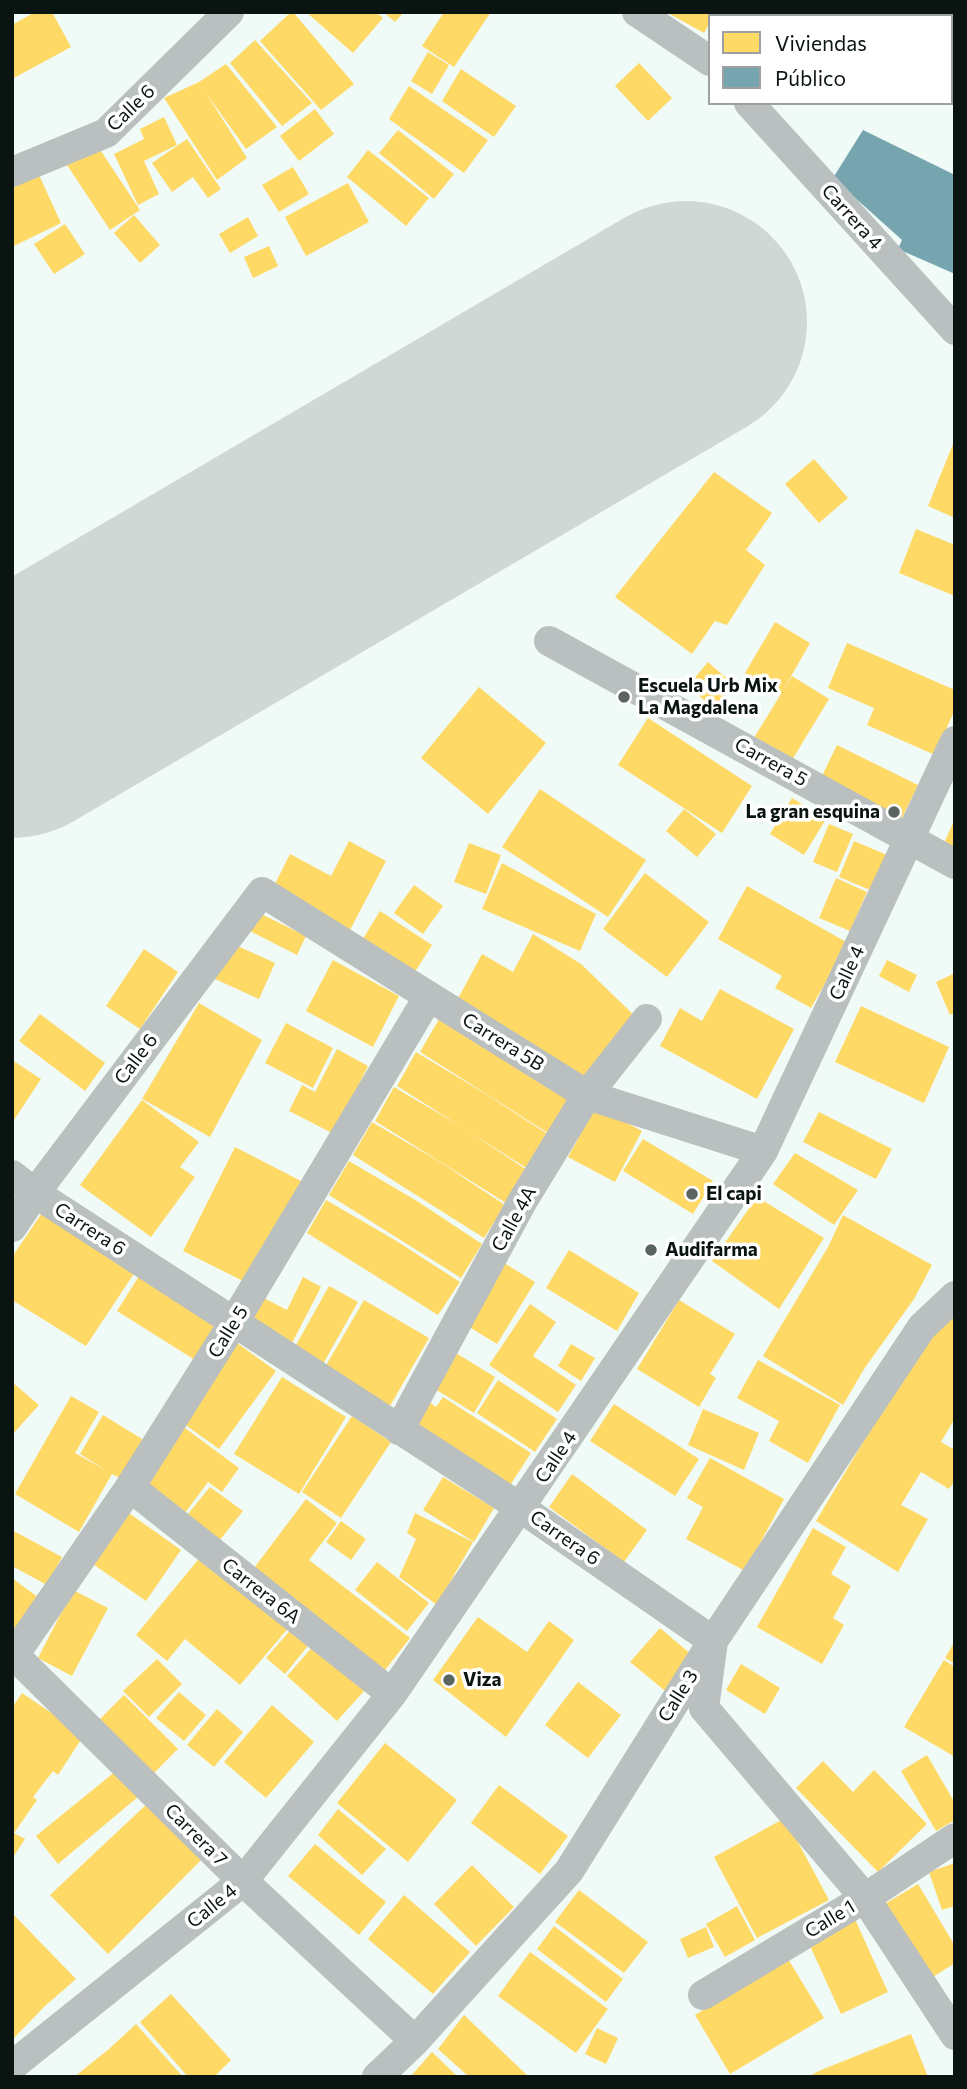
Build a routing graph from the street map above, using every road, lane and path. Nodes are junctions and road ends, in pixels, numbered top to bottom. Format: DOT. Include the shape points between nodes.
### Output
graph roads {
  1 [pos="229,12"];
  2 [pos="637,12"];
  3 [pos="708,55"];
  4 [pos="750,105"];
  5 [pos="12,172"];
  6 [pos="955,330"];
  7 [pos="549,640"];
  8 [pos="955,741"];
  9 [pos="911,838"];
  10 [pos="955,864"];
  11 [pos="262,892"];
  12 [pos="429,996"];
  13 [pos="647,1019"];
  14 [pos="587,1096"];
  15 [pos="763,1151"];
  16 [pos="24,1184"];
  17 [pos="12,1227"];
  18 [pos="955,1296"];
  19 [pos="234,1322"];
  20 [pos="399,1430"];
  21 [pos="130,1487"];
  22 [pos="521,1508"];
  23 [pos="713,1641"];
  24 [pos="13,1655"];
  25 [pos="393,1694"];
  26 [pos="955,1838"];
  27 [pos="243,1881"];
  28 [pos="865,1898"];
  29 [pos="704,1995"];
  30 [pos="955,2035"];
  31 [pos="415,2041"];
  32 [pos="12,2066"];
  33 [pos="377,2077"];
  1 -- 5 [label="street, Calle 6" via="106,133"];
  2 -- 3 [label="street"];
  4 -- 6 [label="street, Carrera 4"];
  7 -- 9 [label="street, Carrera 5"];
  8 -- 9 [label="street, Calle 4"];
  9 -- 10 [label="street, Carrera 5"];
  9 -- 15 [label="street, Calle 4"];
  11 -- 12 [label="street, Carrera 5B"];
  11 -- 16 [label="street, Calle 6"];
  12 -- 14 [label="street, Carrera 5B"];
  12 -- 19 [label="street, Calle 5"];
  13 -- 14 [label="street, Calle 4A"];
  14 -- 15 [label="street, Carrera 5B"];
  14 -- 20 [label="street, Calle 4A" via="522,1202"];
  15 -- 22 [label="street, Calle 4"];
  16 -- 17 [label="street, Calle 6"];
  16 -- 19 [label="street, Carrera 6"];
  18 -- 23 [label="street, Calle 3" via="922,1327"];
  19 -- 20 [label="street, Carrera 6"];
  19 -- 21 [label="street, Calle 5"];
  20 -- 22 [label="street, Carrera 6"];
  21 -- 24 [label="street, Calle 5"];
  21 -- 25 [label="street, Carrera 6A"];
  22 -- 23 [label="street, Carrera 6"];
  22 -- 25 [label="street, Calle 4"];
  23 -- 28 [label="street" via="704,1708"];
  23 -- 31 [label="street, Calle 3" via="569,1871"];
  24 -- 27 [label="street, Carrera 7"];
  25 -- 27 [label="street, Calle 4"];
  26 -- 28 [label="street, Calle 1"];
  27 -- 31 [label="street, Carrera 7"];
  27 -- 32 [label="street, Calle 4"];
  28 -- 29 [label="street, Calle 1"];
  28 -- 30 [label="street"];
  31 -- 33 [label="street, Calle 3"];
}
